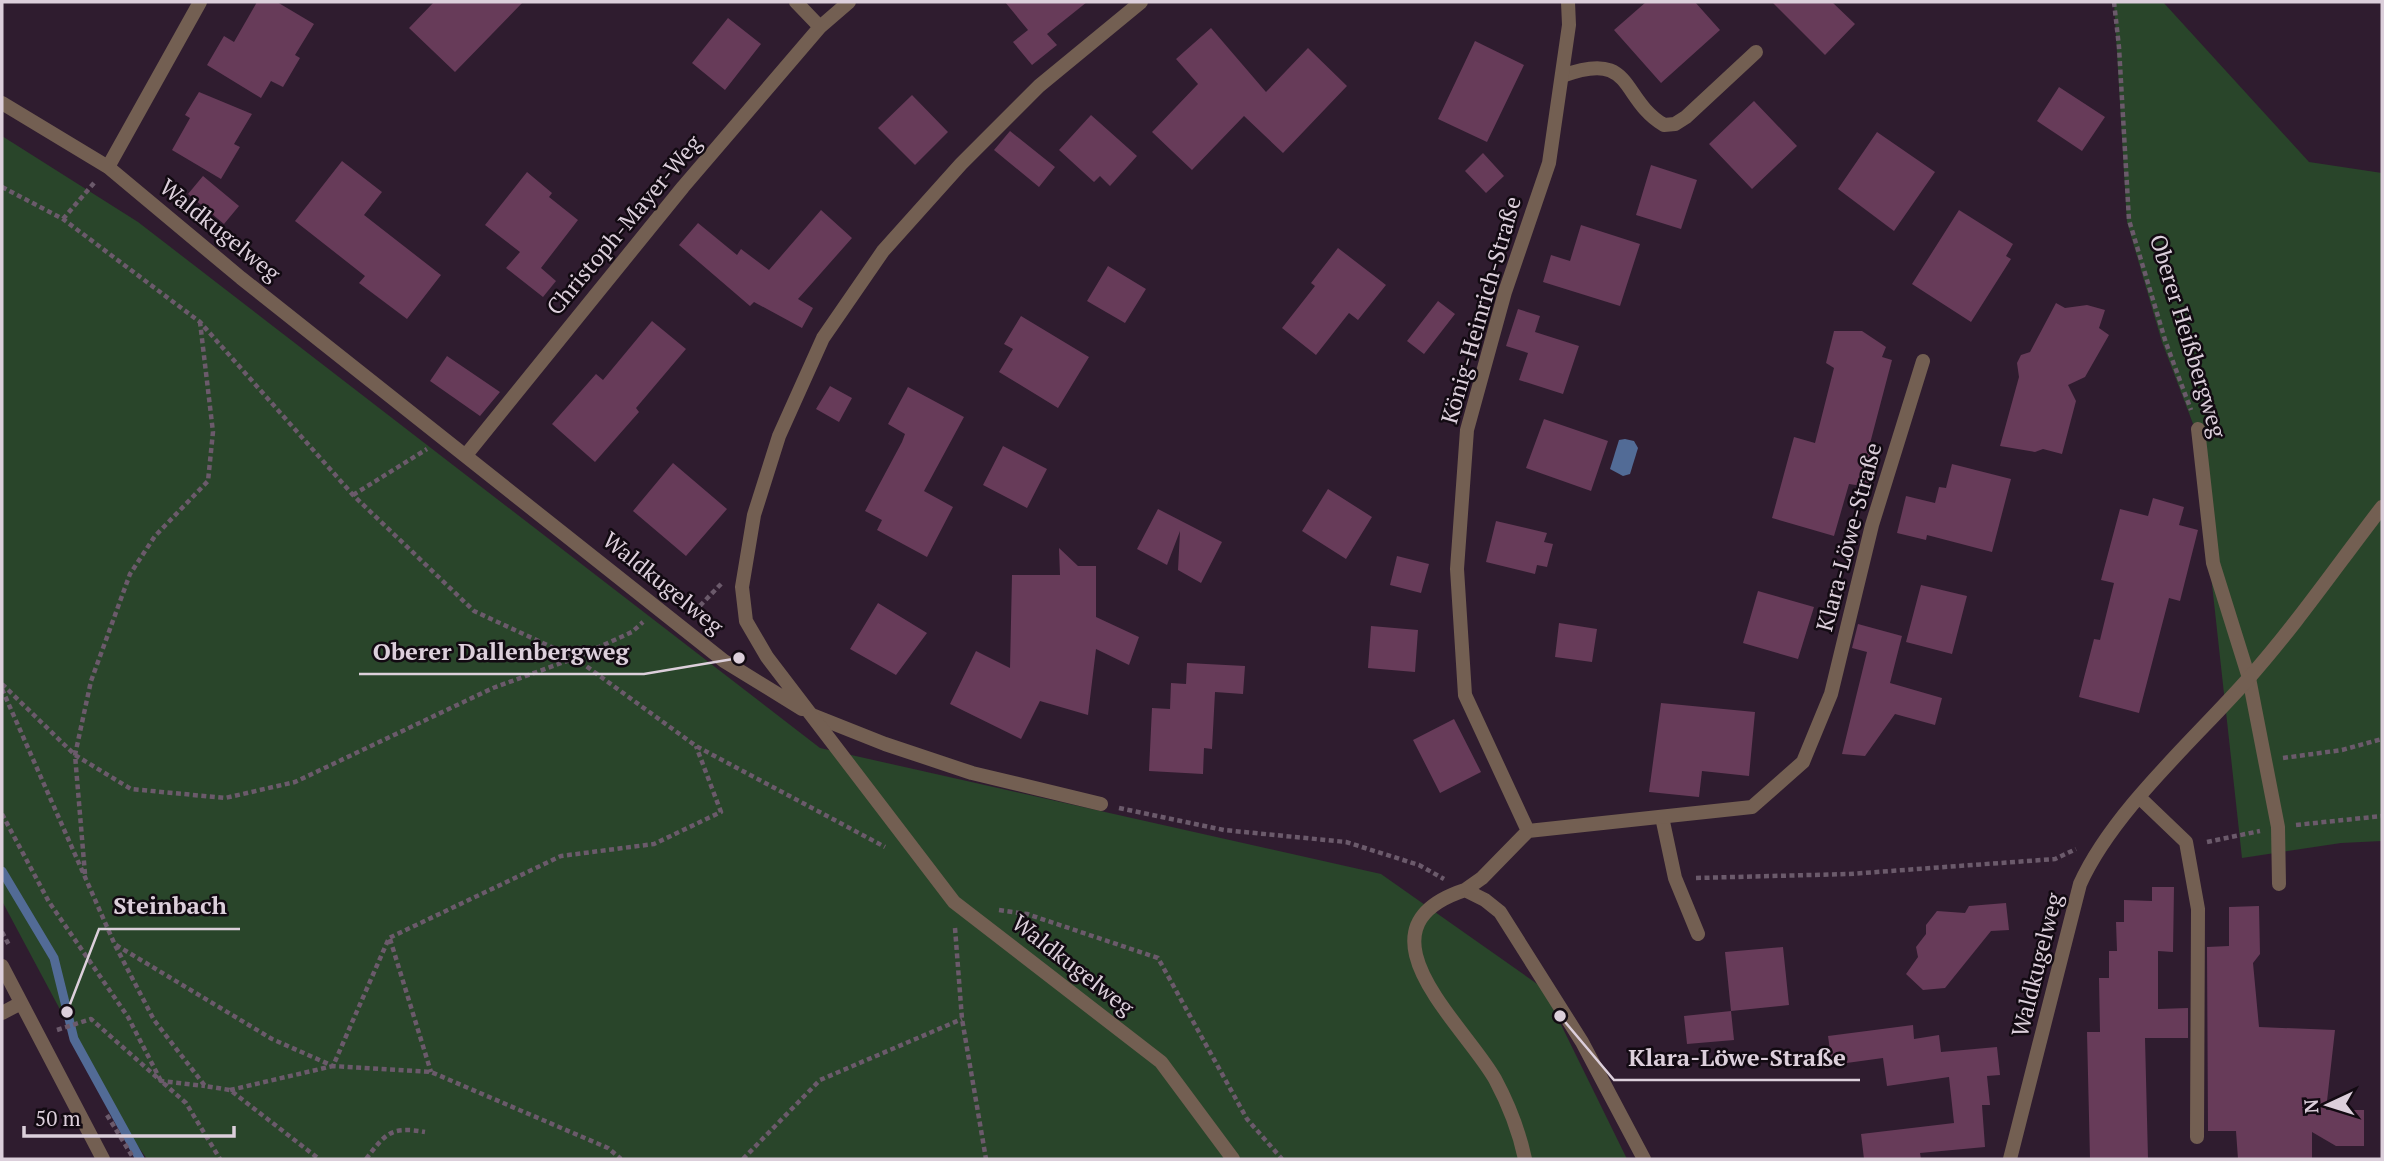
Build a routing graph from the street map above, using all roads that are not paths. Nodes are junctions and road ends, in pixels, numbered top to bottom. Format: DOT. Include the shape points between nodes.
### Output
graph roads {
  1 [pos="200,2"];
  2 [pos="796,2"];
  3 [pos="849,2"];
  4 [pos="1141,2"];
  5 [pos="1569,2"];
  6 [pos="820,27"];
  7 [pos="1756,52"];
  8 [pos="1562,76"];
  9 [pos="2,103"];
  10 [pos="108,167"];
  11 [pos="1923,361"];
  12 [pos="2198,429"];
  13 [pos="467,455"];
  14 [pos="2382,507"];
  15 [pos="2249,678"];
  16 [pos="812,715"];
  17 [pos="2139,797"];
  18 [pos="1101,804"];
  19 [pos="1662,817"];
  20 [pos="1528,831"];
  21 [pos="2279,884"];
  22 [pos="1465,890"];
  23 [pos="1698,933"];
  24 [pos="2,966"];
  25 [pos="20,1003"];
  26 [pos="2,1013"];
  27 [pos="2197,1137"];
  28 [pos="103,1159"];
  29 [pos="1233,1159"];
  30 [pos="1525,1159"];
  31 [pos="1644,1159"];
  32 [pos="2010,1159"];
  1 -- 10 [label="street"];
  2 -- 6 [label="street"];
  3 -- 6 [label="street, Christoph-Mayer-Weg"];
  4 -- 16 [label="street" via="1040,86 961,164 883,251 823,338 779,436 754,515 742,587 746,621 767,657"];
  5 -- 8 [label="street, König-Heinrich-Straße"];
  6 -- 13 [label="street, Christoph-Mayer-Weg" via="683,187"];
  7 -- 8 [label="street" via="1675,124 1656,121 1622,77 1604,68 1586,67"];
  8 -- 20 [label="street, König-Heinrich-Straße" via="1549,163 1505,292 1467,430 1457,569 1465,695"];
  9 -- 10 [label="street, Waldkugelweg"];
  10 -- 13 [label="street, Waldkugelweg"];
  11 -- 19 [label="street, Klara-Löwe-Straße" via="1872,525 1831,694 1803,762 1752,807"];
  12 -- 15 [label="street, Oberer Heißbergweg" via="2213,563"];
  13 -- 16 [label="street, Waldkugelweg" via="724,661"];
  14 -- 15 [label="street, Waldkugelweg"];
  15 -- 17 [label="street, Waldkugelweg"];
  15 -- 21 [label="street, Oberer Heißbergweg" via="2278,827"];
  16 -- 18 [label="street" via="972,773"];
  16 -- 29 [label="street, Waldkugelweg" via="954,902 1161,1062"];
  17 -- 27 [label="street" via="2186,842 2198,908"];
  17 -- 32 [label="street, Waldkugelweg" via="2093,856 2080,884"];
  19 -- 20 [label="street, Klara-Löwe-Straße"];
  19 -- 23 [label="street" via="1675,878"];
  20 -- 22 [label="street"];
  22 -- 30 [label="street" via="1440,898 1420,919 1414,950 1424,981 1494,1078 1517,1126"];
  22 -- 31 [label="street" via="1500,912 1556,998"];
  24 -- 25 [label="street"];
  25 -- 26 [label="street"];
  25 -- 28 [label="street"];
}
